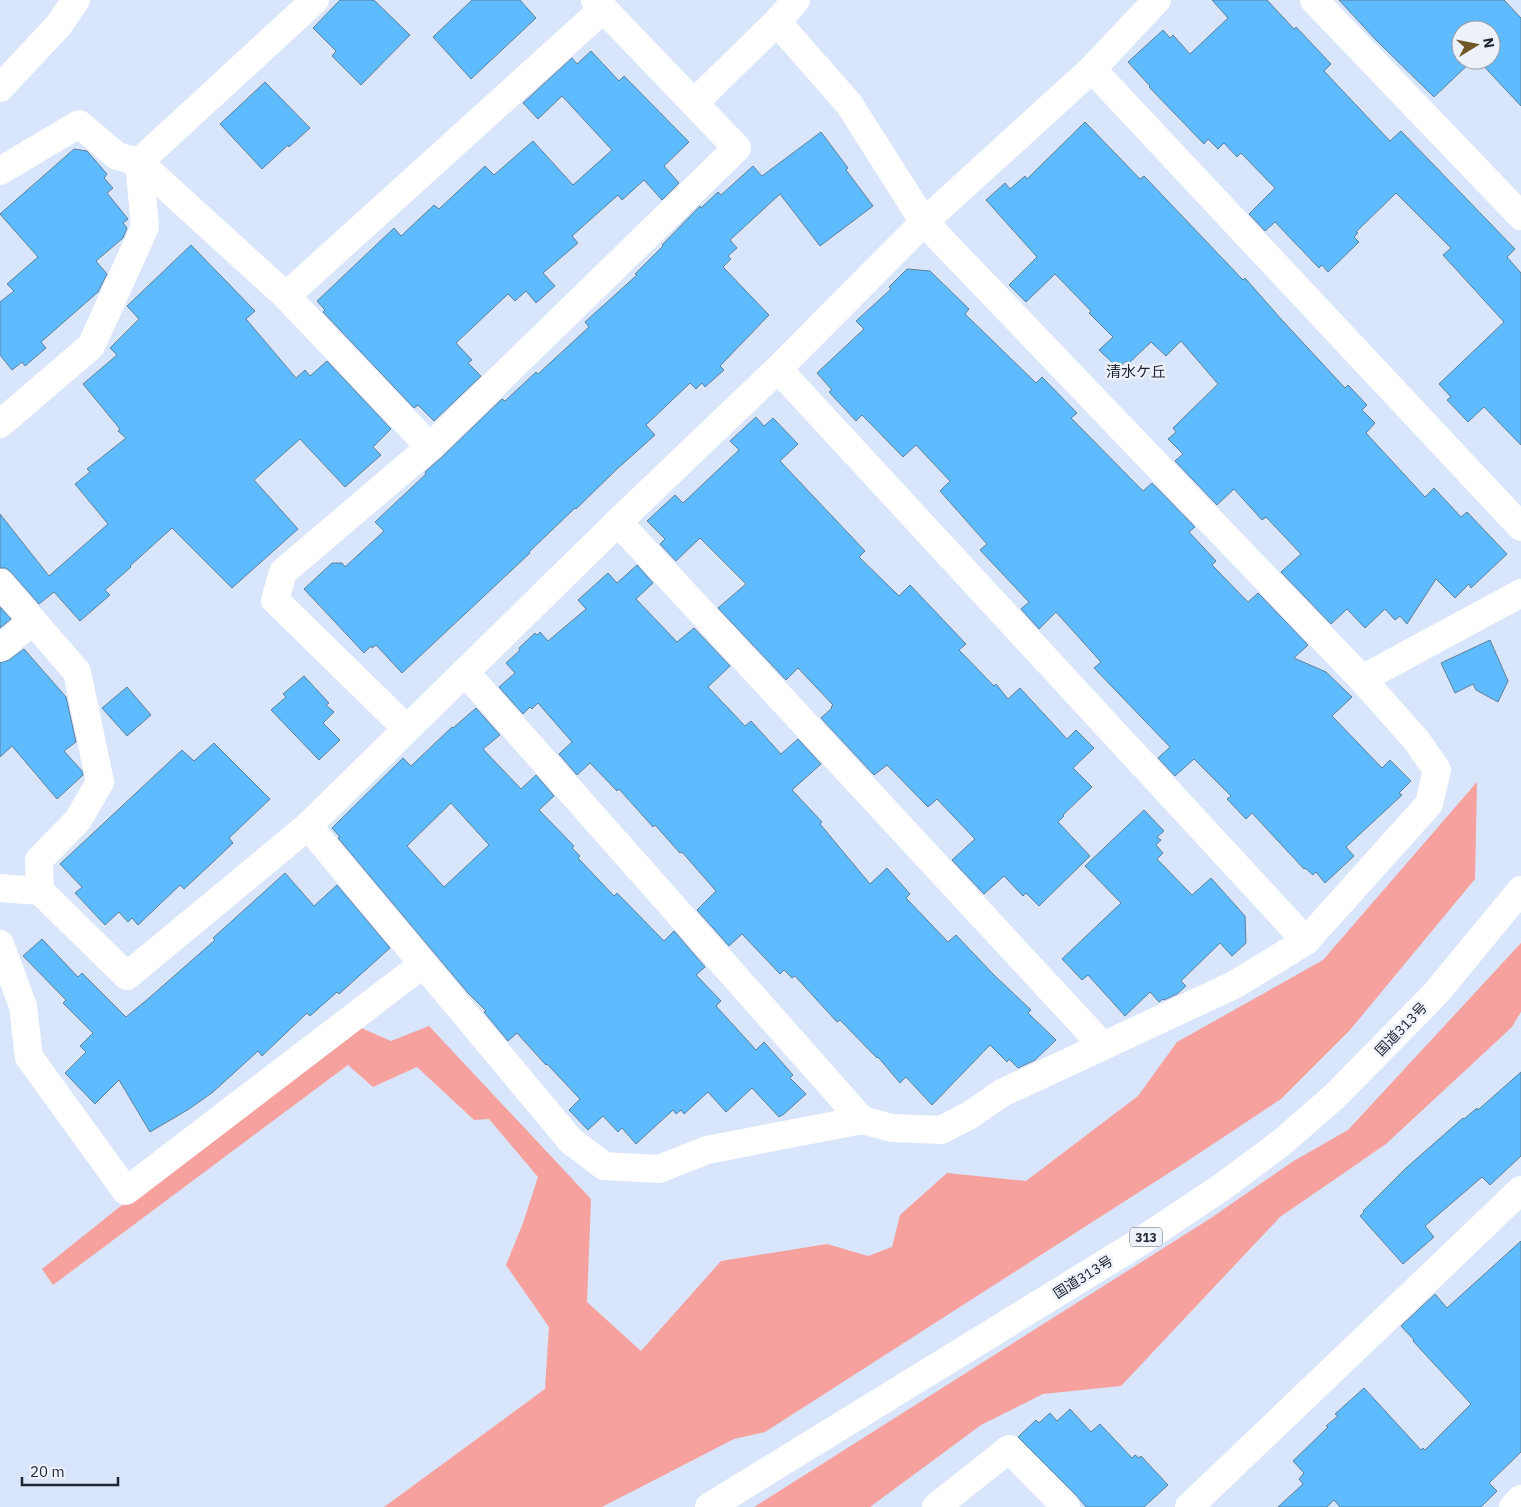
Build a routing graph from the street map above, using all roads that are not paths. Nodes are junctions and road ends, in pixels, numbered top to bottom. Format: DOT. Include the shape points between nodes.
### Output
graph roads {
  1 [pos="76,0"];
  2 [pos="315,0"];
  3 [pos="796,0"];
  4 [pos="1157,0"];
  5 [pos="1314,0"];
  6 [pos="599,4"];
  7 [pos="776,22"];
  8 [pos="1092,69"];
  9 [pos="0,88"];
  10 [pos="694,103"];
  11 [pos="139,162"];
  12 [pos="0,171"];
  13 [pos="1521,216"];
  14 [pos="924,222"];
  15 [pos="286,296"];
  16 [pos="778,369"];
  17 [pos="0,424"];
  18 [pos="430,447"];
  19 [pos="618,522"];
  20 [pos="1521,526"];
  21 [pos="0,583"];
  22 [pos="1521,593"];
  23 [pos="32,621"];
  24 [pos="0,648"];
  25 [pos="465,672"];
  26 [pos="1362,679"];
  27 [pos="407,729"];
  28 [pos="308,826"];
  29 [pos="0,888"];
  30 [pos="1521,890"];
  31 [pos="40,891"];
  32 [pos="1306,941"];
  33 [pos="0,944"];
  34 [pos="423,964"];
  35 [pos="1103,1046"];
  36 [pos="862,1120"];
  37 [pos="1521,1190"];
  38 [pos="1521,1499"];
  39 [pos="709,1507"];
  40 [pos="936,1507"];
  41 [pos="1066,1507"];
  42 [pos="1189,1507"];
  43 [pos="1512,1507"];
  1 -- 9 [label="main road" via="58,26"];
  2 -- 11 [label="main road"];
  3 -- 7 [label="main road"];
  4 -- 8 [label="main road"];
  5 -- 13 [label="main road"];
  6 -- 10 [label="main road"];
  6 -- 15 [label="main road"];
  7 -- 10 [label="main road"];
  7 -- 14 [label="main road" via="849,104"];
  8 -- 14 [label="main road"];
  8 -- 20 [label="main road"];
  10 -- 18 [label="main road" via="737,148"];
  11 -- 12 [label="main road" via="117,156 79,124"];
  11 -- 15 [label="main road"];
  11 -- 17 [label="main road" via="145,228 91,346"];
  14 -- 16 [label="main road"];
  14 -- 26 [label="main road"];
  15 -- 18 [label="main road"];
  16 -- 19 [label="main road"];
  16 -- 32 [label="main road"];
  18 -- 27 [label="main road" via="283,572 275,600"];
  19 -- 25 [label="main road"];
  19 -- 35 [label="main road"];
  21 -- 23 [label="main road"];
  22 -- 26 [label="main road"];
  23 -- 24 [label="main road"];
  23 -- 31 [label="main road" via="77,672 100,782 78,820 39,860"];
  25 -- 27 [label="main road"];
  25 -- 36 [label="main road"];
  26 -- 32 [label="main road" via="1417,741 1437,770 1429,804"];
  27 -- 28 [label="main road"];
  28 -- 31 [label="main road" via="127,976"];
  28 -- 34 [label="main road"];
  29 -- 31 [label="main road"];
  30 -- 39 [label="main road, 国道313号 / 313" via="1436,993 1335,1096 1281,1143 1135,1245"];
  32 -- 35 [label="main road" via="1234,986"];
  33 -- 34 [label="main road" via="23,1006 29,1057 126,1191"];
  34 -- 36 [label="main road" via="571,1141 604,1166 659,1169 707,1150"];
  35 -- 36 [label="main road" via="1002,1093 941,1130 892,1128"];
  37 -- 42 [label="main road"];
  38 -- 43 [label="main road"];
  40 -- 41 [label="main road" via="1009,1449"];
}
